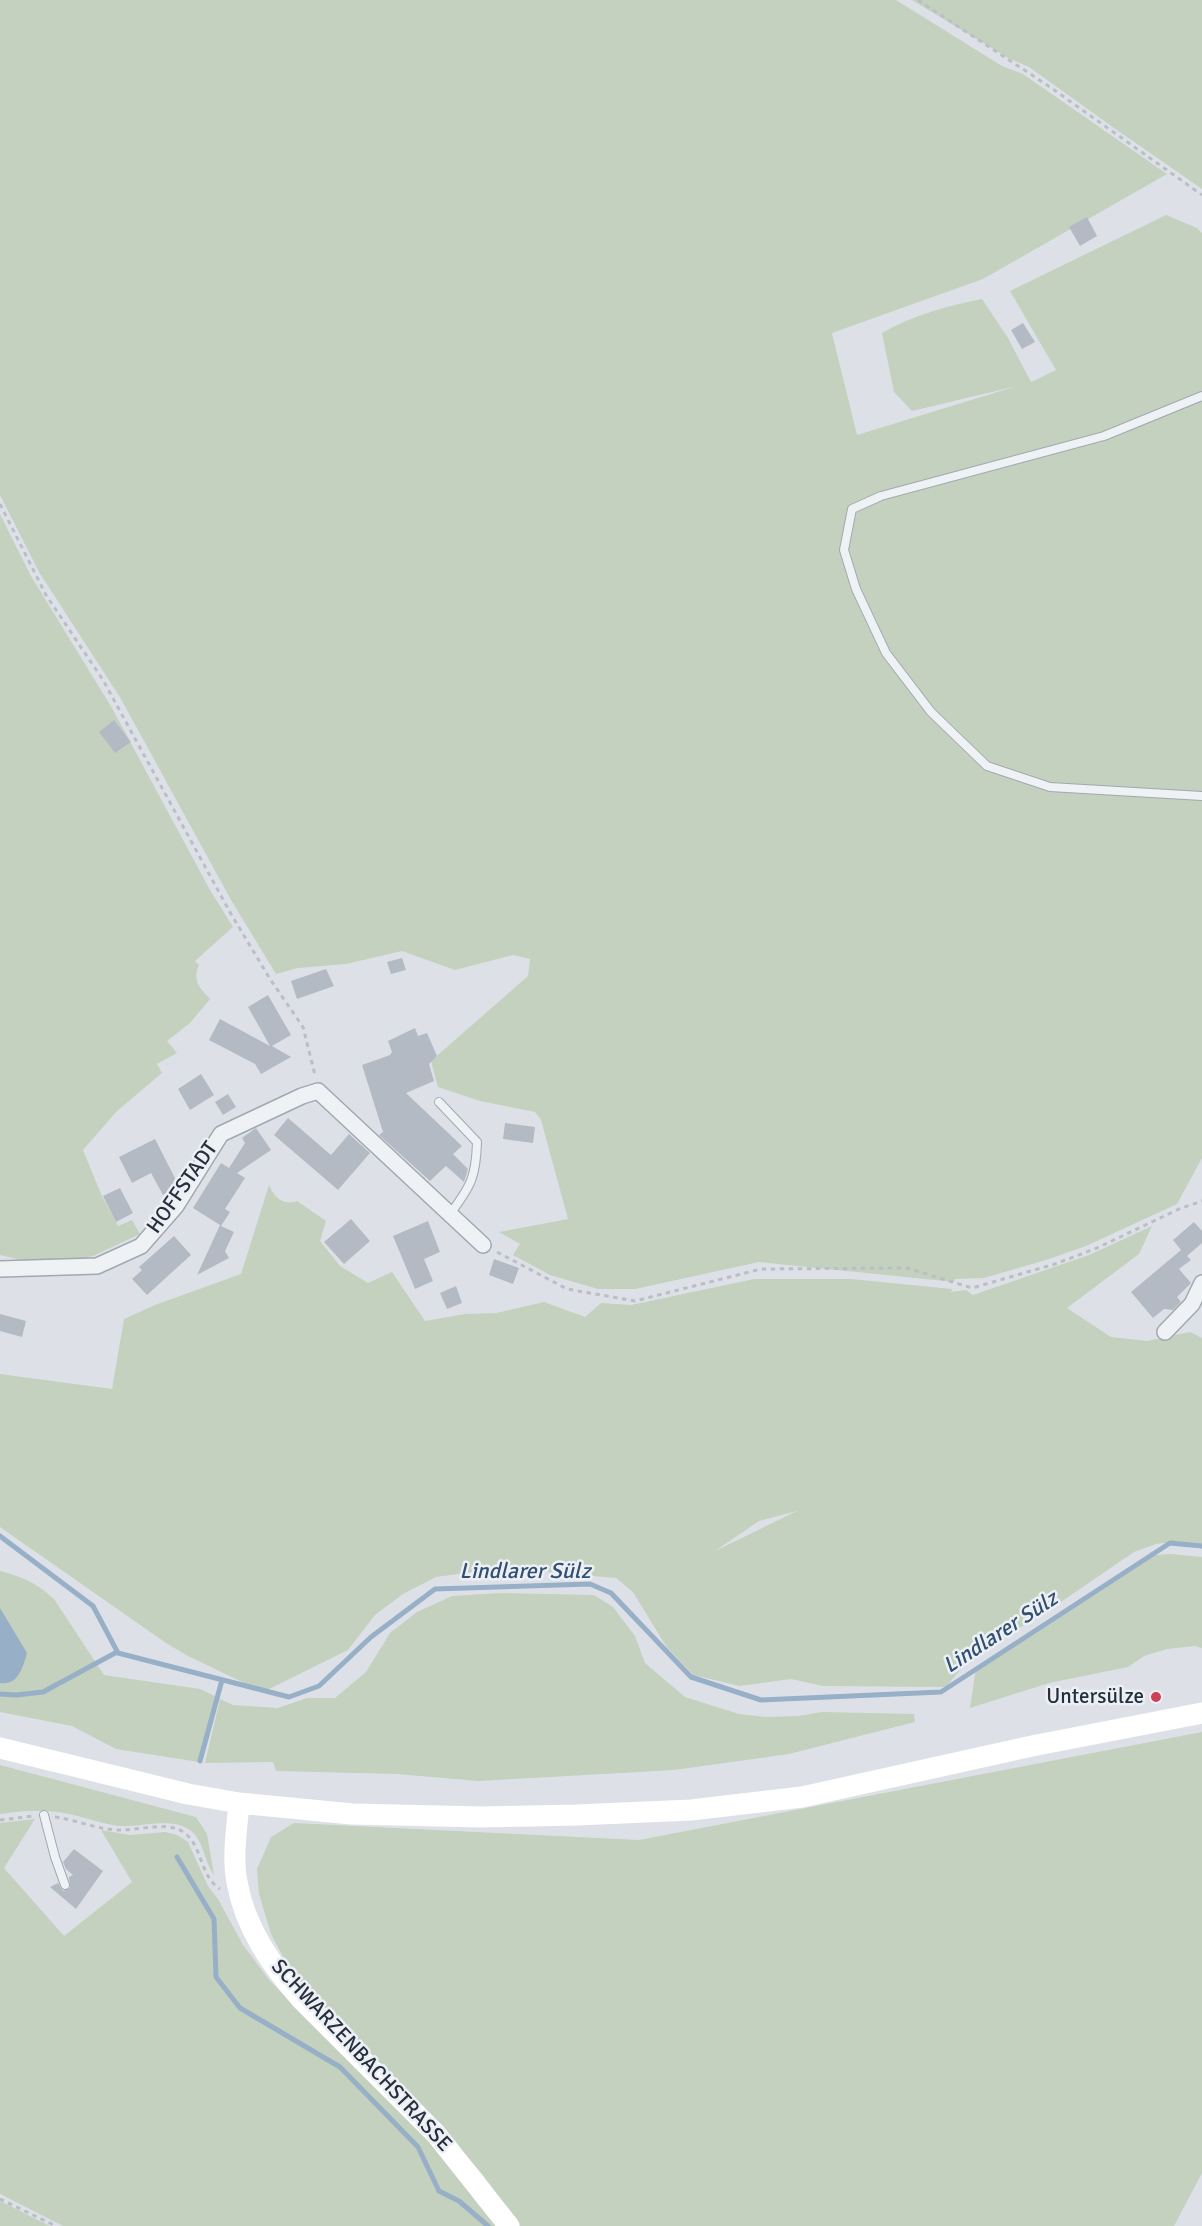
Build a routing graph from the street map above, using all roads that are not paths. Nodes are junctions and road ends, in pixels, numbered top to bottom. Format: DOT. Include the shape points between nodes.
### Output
graph roads {
  1 [pos="1202,396"];
  2 [pos="1202,796"];
  3 [pos="439,1102"];
  4 [pos="450,1214"];
  5 [pos="483,1245"];
  6 [pos="0,1269"];
  7 [pos="1202,1283"];
  8 [pos="1165,1332"];
  9 [pos="1202,1713"];
  10 [pos="0,1748"];
  11 [pos="239,1803"];
  12 [pos="44,1815"];
  13 [pos="65,1885"];
  14 [pos="508,2226"];
  1 -- 2 [label="lane" via="1104,436 881,496 852,509 844,550 856,589 886,653 931,712 987,766 1050,787"];
  3 -- 4 [label="lane" via="477,1142 476,1169"];
  4 -- 5 [label="street"];
  4 -- 6 [label="street, HOFFSTADT" via="318,1091 221,1134 176,1206 141,1246 98,1266"];
  7 -- 8 [label="street" via="1192,1304"];
  9 -- 11 [label="main road" via="802,1797 730,1807 483,1817 352,1814"];
  10 -- 11 [label="main road"];
  11 -- 14 [label="main road, SCHWARZENBACHSTRASSE" via="236,1881 257,1938 282,1977 436,2134"];
  12 -- 13 [label="lane"];
}
